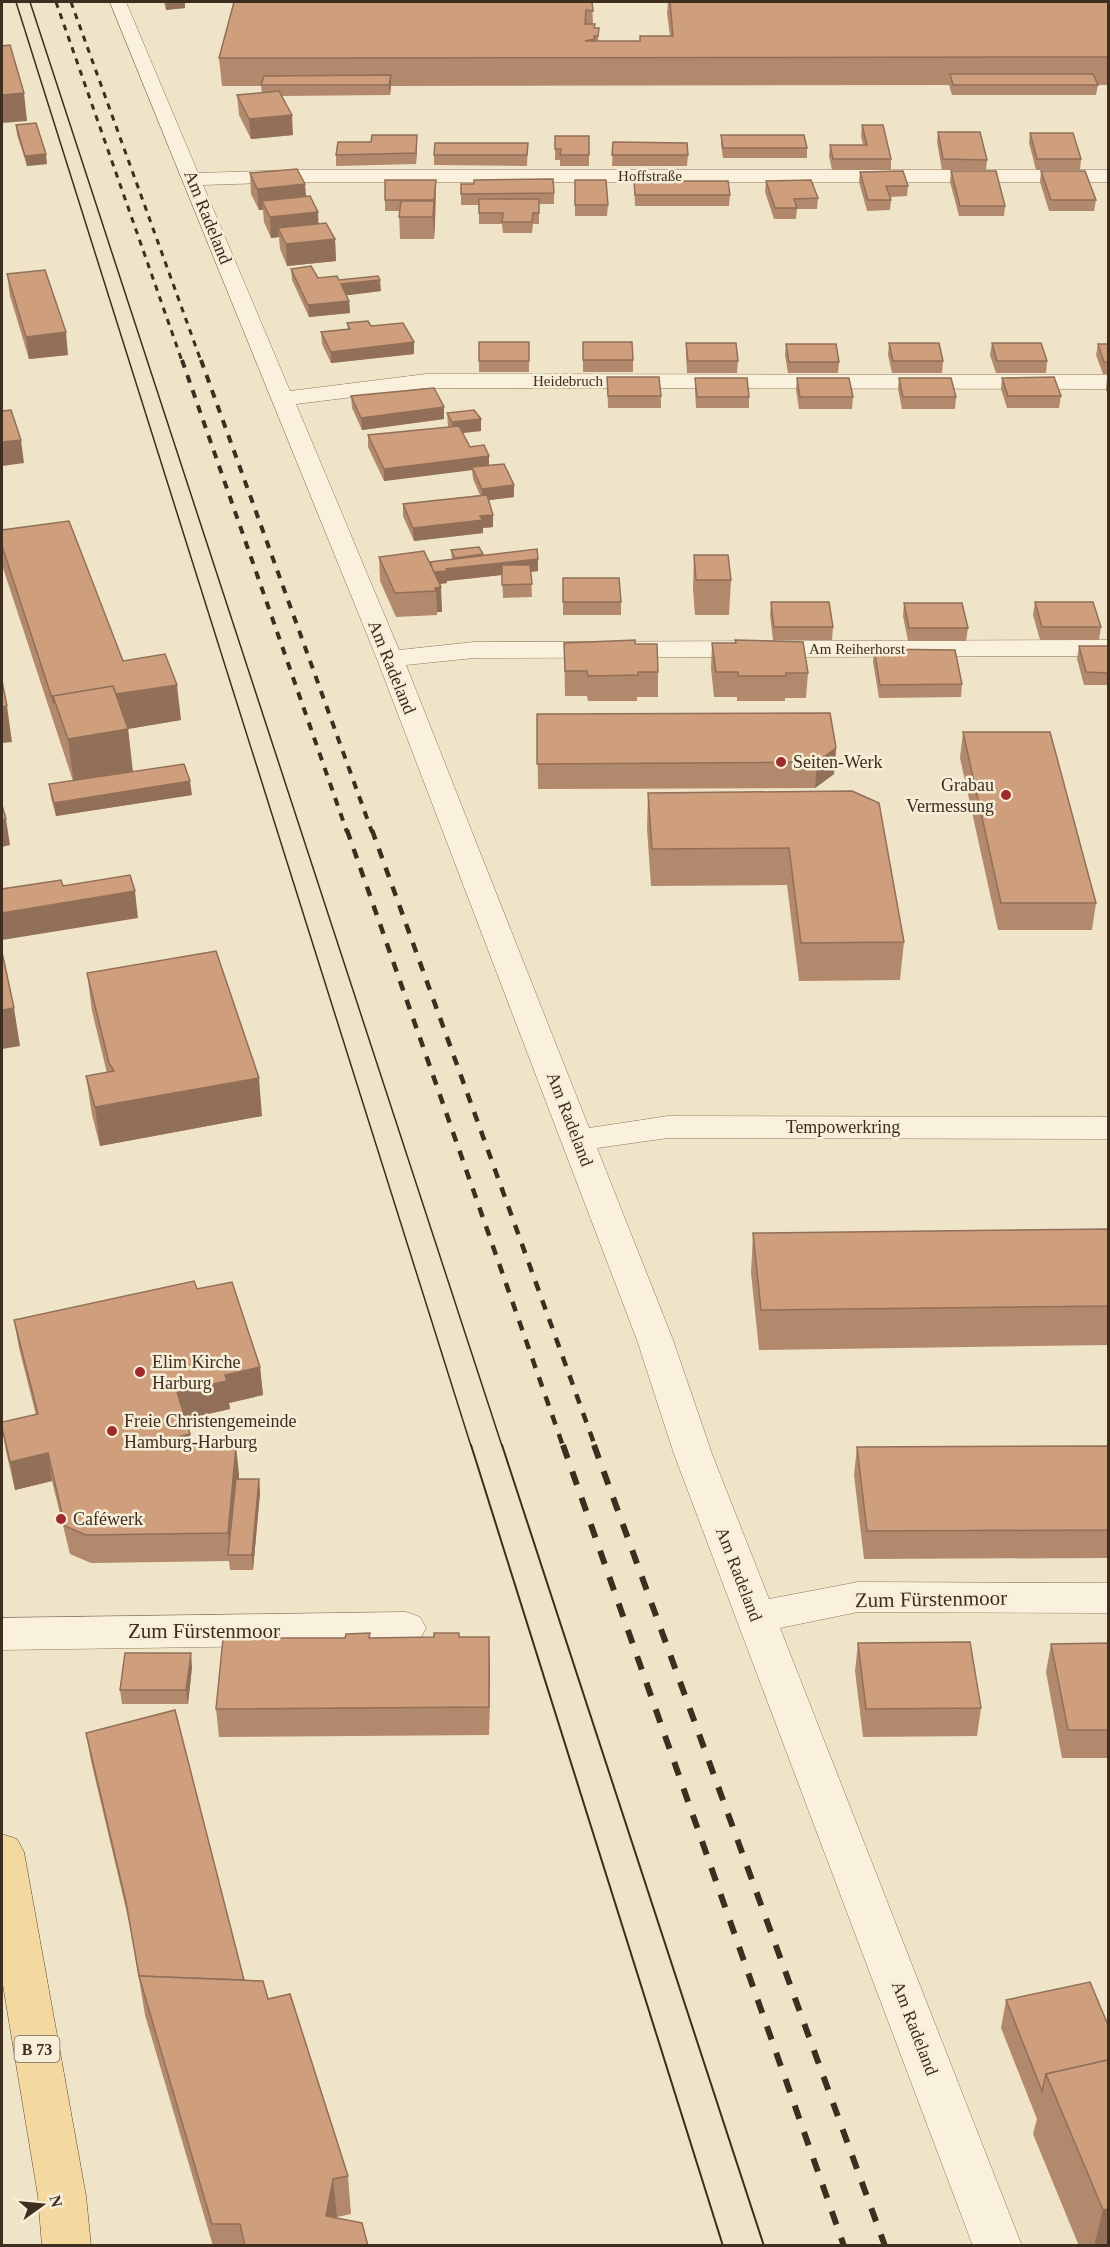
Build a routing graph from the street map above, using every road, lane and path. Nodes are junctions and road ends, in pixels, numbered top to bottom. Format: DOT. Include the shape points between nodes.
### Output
graph roads {
  1 [pos="118,2"];
  2 [pos="1108,176"];
  3 [pos="192,179"];
  4 [pos="1108,382"];
  5 [pos="281,399"];
  6 [pos="1108,648"];
  7 [pos="390,659"];
  8 [pos="1108,1128"];
  9 [pos="578,1140"];
  10 [pos="1108,1598"];
  11 [pos="756,1617"];
  12 [pos="406,1628"];
  13 [pos="2,1634"];
  14 [pos="2,1852"];
  15 [pos="68,2246"];
  16 [pos="998,2246"];
  1 -- 3 [label="street, Am Radeland"];
  2 -- 3 [label="street, Hoffstraße"];
  3 -- 5 [label="street, Am Radeland"];
  4 -- 5 [label="street, Heidebruch" via="426,381"];
  5 -- 7 [label="street, Am Radeland"];
  6 -- 7 [label="street, Am Reiherhorst" via="474,650"];
  7 -- 9 [label="street, Am Radeland"];
  8 -- 9 [label="street, Tempowerkring" via="668,1126"];
  9 -- 11 [label="street, Am Radeland"];
  10 -- 11 [label="street, Zum Fürstenmoor" via="858,1597"];
  11 -- 16 [label="street, Am Radeland"];
  12 -- 13 [label="street, Zum Fürstenmoor"];
  14 -- 15 [label="main road, B 73"];
}
